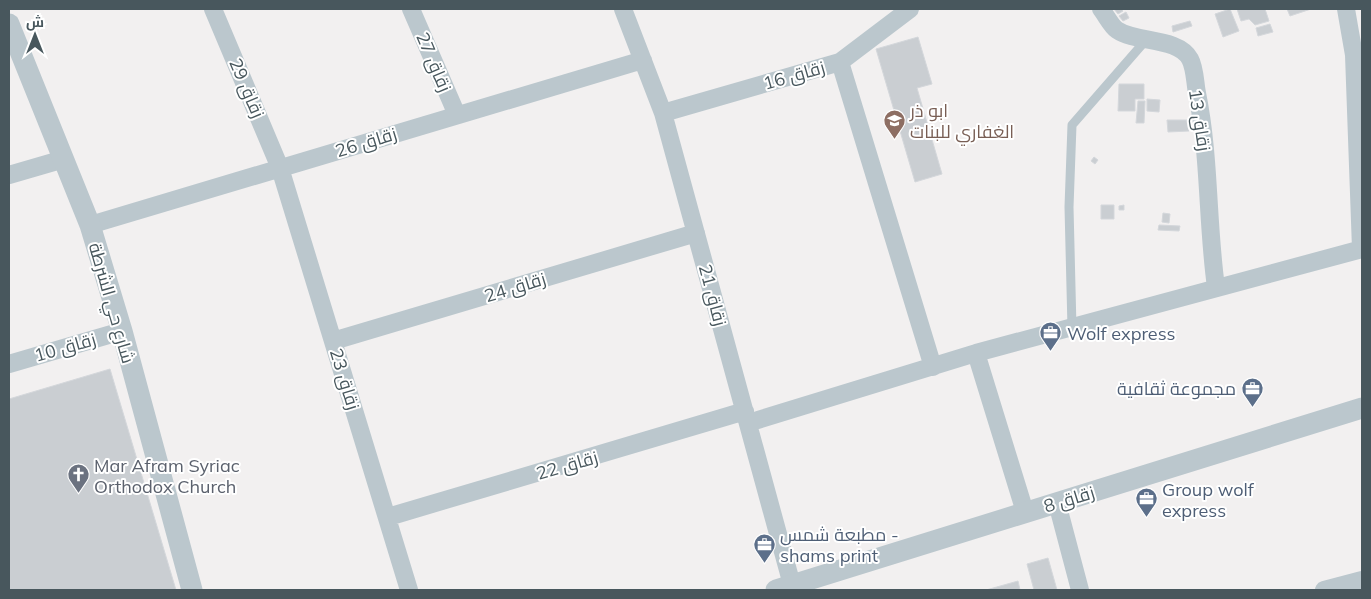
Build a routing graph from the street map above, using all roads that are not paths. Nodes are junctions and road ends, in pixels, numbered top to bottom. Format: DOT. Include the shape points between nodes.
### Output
graph roads {
  1 [pos="213,9"];
  2 [pos="411,9"];
  3 [pos="623,9"];
  4 [pos="910,9"];
  5 [pos="1101,9"];
  6 [pos="1346,9"];
  7 [pos="9,24"];
  8 [pos="1146,40"];
  9 [pos="643,60"];
  10 [pos="840,62"];
  11 [pos="663,113"];
  12 [pos="457,115"];
  13 [pos="64,159"];
  14 [pos="280,168"];
  15 [pos="9,175"];
  16 [pos="90,225"];
  17 [pos="696,233"];
  18 [pos="1362,249"];
  19 [pos="1216,287"];
  20 [pos="1072,328"];
  21 [pos="122,331"];
  22 [pos="333,341"];
  23 [pos="976,354"];
  24 [pos="9,364"];
  25 [pos="933,367"];
  26 [pos="1362,408"];
  27 [pos="747,417"];
  28 [pos="1057,502"];
  29 [pos="1025,512"];
  30 [pos="388,518"];
  31 [pos="1362,580"];
  32 [pos="784,588"];
  33 [pos="192,590"];
  34 [pos="409,590"];
  35 [pos="1080,590"];
  36 [pos="1324,590"];
  1 -- 14 [label="street, زقاق 29"];
  2 -- 12 [label="street, زقاق 27"];
  3 -- 9 [label="street, زقاق 21"];
  4 -- 10 [label="street, زقاق 16"];
  5 -- 8 [label="street, زقاق 13" via="1117,30"];
  6 -- 18 [label="street" via="1354,55"];
  7 -- 13 [label="street, شارع حي الشرطة"];
  8 -- 19 [label="street, زقاق 13" via="1172,44 1190,59 1206,152 1211,256"];
  8 -- 20 [label="lane" via="1072,125 1069,207"];
  9 -- 11 [label="street, زقاق 21"];
  9 -- 12 [label="street, زقاق 26"];
  10 -- 11 [label="street, زقاق 16"];
  10 -- 25 [label="street"];
  11 -- 17 [label="street, زقاق 21"];
  12 -- 14 [label="street, زقاق 26"];
  13 -- 15 [label="street"];
  13 -- 16 [label="street, شارع حي الشرطة"];
  14 -- 16 [label="street, زقاق 26"];
  14 -- 22 [label="street, زقاق 23"];
  16 -- 21 [label="street, شارع حي الشرطة"];
  17 -- 22 [label="street, زقاق 24"];
  17 -- 27 [label="street, زقاق 21"];
  18 -- 19 [label="street, زقاق 22"];
  19 -- 20 [label="street, زقاق 22"];
  20 -- 23 [label="street, زقاق 22"];
  21 -- 24 [label="street, زقاق 10"];
  21 -- 33 [label="street, شارع حي الشرطة"];
  22 -- 30 [label="street, زقاق 23"];
  23 -- 25 [label="street, زقاق 22"];
  23 -- 29 [label="street"];
  25 -- 27 [label="street, زقاق 22"];
  26 -- 28 [label="street, زقاق 8"];
  27 -- 30 [label="street, زقاق 22"];
  27 -- 32 [label="street, زقاق 21"];
  28 -- 29 [label="street, زقاق 8"];
  28 -- 35 [label="street"];
  29 -- 32 [label="street, زقاق 8"];
  30 -- 34 [label="street, زقاق 23"];
  31 -- 36 [label="street"];
}
